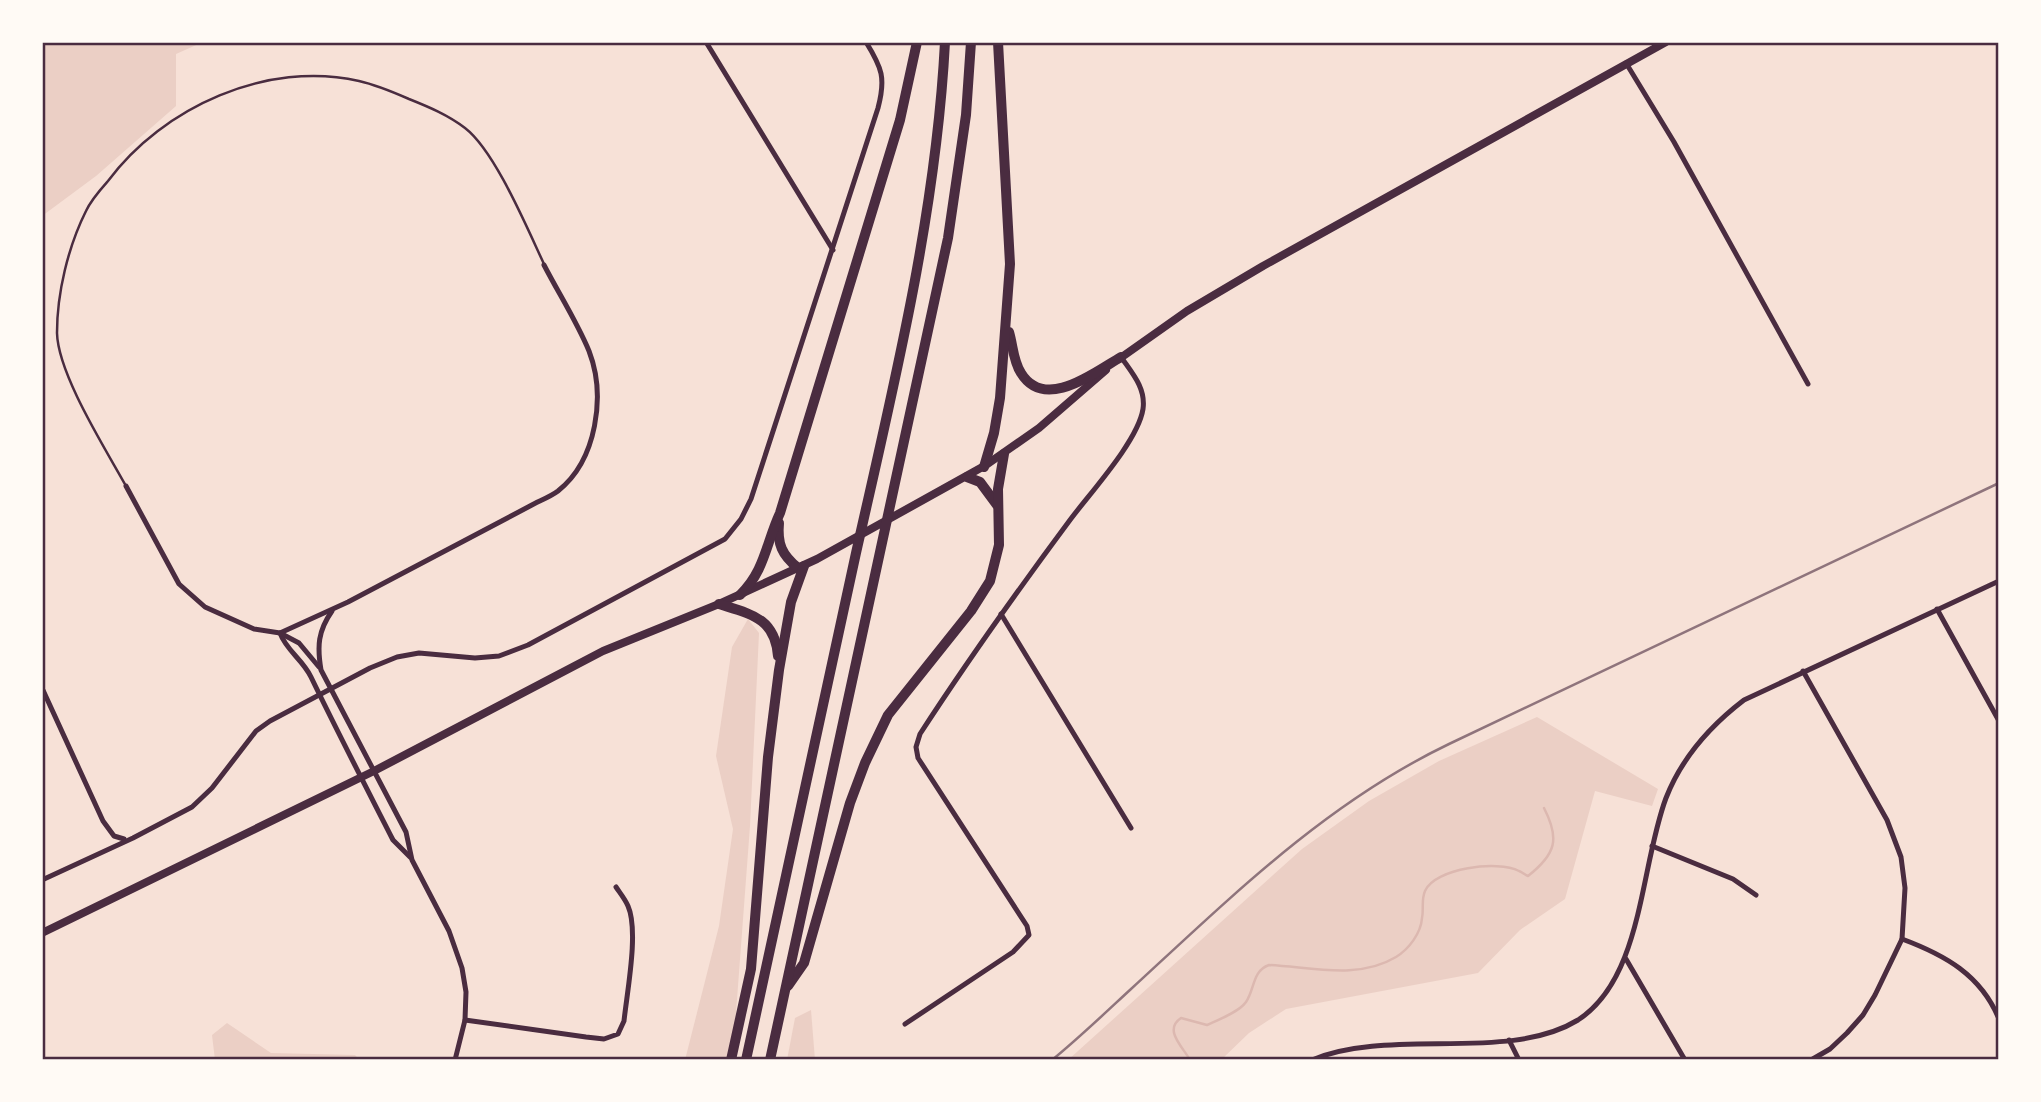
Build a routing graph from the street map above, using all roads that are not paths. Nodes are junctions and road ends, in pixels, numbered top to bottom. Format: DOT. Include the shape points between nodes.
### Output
graph roads {
  1 [pos="706,42"];
  2 [pos="866,42"];
  3 [pos="917,42"];
  4 [pos="945,42"];
  5 [pos="971,42"];
  6 [pos="998,42"];
  7 [pos="1666,42"];
  8 [pos="1626,63"];
  9 [pos="833,250"];
  10 [pos="544,265"];
  11 [pos="1007,326"];
  12 [pos="1121,357"];
  13 [pos="1808,384"];
  14 [pos="1004,454"];
  15 [pos="984,467"];
  16 [pos="967,477"];
  17 [pos="126,486"];
  18 [pos="998,507"];
  19 [pos="780,513"];
  20 [pos="801,567"];
  21 [pos="1999,581"];
  22 [pos="740,594"];
  23 [pos="719,604"];
  24 [pos="334,609"];
  25 [pos="1937,609"];
  26 [pos="1001,614"];
  27 [pos="280,633"];
  28 [pos="321,670"];
  29 [pos="779,670"];
  30 [pos="1803,671"];
  31 [pos="42,688"];
  32 [pos="330,689"];
  33 [pos="319,695"];
  34 [pos="1999,721"];
  35 [pos="374,771"];
  36 [pos="361,778"];
  37 [pos="1131,828"];
  38 [pos="127,839"];
  39 [pos="1652,846"];
  40 [pos="412,860"];
  41 [pos="42,880"];
  42 [pos="616,887"];
  43 [pos="1756,895"];
  44 [pos="42,933"];
  45 [pos="1902,939"];
  46 [pos="1626,959"];
  47 [pos="785,991"];
  48 [pos="1999,1019"];
  49 [pos="465,1020"];
  50 [pos="905,1024"];
  51 [pos="1509,1040"];
  52 [pos="454,1060"];
  53 [pos="731,1060"];
  54 [pos="746,1060"];
  55 [pos="770,1060"];
  56 [pos="1312,1060"];
  57 [pos="1519,1060"];
  58 [pos="1685,1060"];
  59 [pos="1811,1060"];
  1 -- 9 [label="street"];
  2 -- 9 [label="street" via="881,69 883,91"];
  3 -- 19 [label="highway" via="900,120"];
  4 -- 54 [label="highway" via="929,196 907,321"];
  5 -- 47 [label="highway" via="966,115 946,250"];
  6 -- 11 [label="highway" via="1010,264"];
  7 -- 8 [label="main road"];
  8 -- 12 [label="main road" via="1263,266"];
  8 -- 13 [label="street"];
  9 -- 32 [label="street" via="751,499 724,539 508,654 397,657"];
  10 -- 17 [label="lane" via="489,156 465,128 437,110 383,88 324,77 280,79 206,100 156,131 119,166 87,208 69,252 57,334 64,369"];
  10 -- 24 [label="street" via="589,351 597,377 596,419 577,468 559,490"];
  11 -- 12 [label="highway" via="1021,373 1037,387 1063,389"];
  11 -- 15 [label="highway" via="1000,398"];
  12 -- 14 [label="main road"];
  12 -- 26 [label="street" via="1144,397 1138,424"];
  14 -- 15 [label="main road"];
  14 -- 18 [label="highway"];
  15 -- 16 [label="main road"];
  16 -- 18 [label="highway" via="980,482"];
  16 -- 20 [label="main road"];
  17 -- 27 [label="street" via="179,584 205,607 254,629"];
  18 -- 47 [label="highway" via="999,545 987,587 888,715 850,803 804,963"];
  19 -- 20 [label="highway" via="779,544 788,559"];
  19 -- 22 [label="highway" via="760,570"];
  20 -- 22 [label="main road"];
  20 -- 29 [label="highway"];
  21 -- 25 [label="street"];
  22 -- 23 [label="main road"];
  23 -- 29 [label="highway" via="751,614 771,629"];
  23 -- 35 [label="main road" via="603,651"];
  24 -- 27 [label="street"];
  24 -- 28 [label="street" via="318,643"];
  25 -- 30 [label="street"];
  25 -- 34 [label="street"];
  26 -- 37 [label="street"];
  26 -- 50 [label="street" via="920,734 916,747 918,758 1029,935 1013,952"];
  27 -- 28 [label="street" via="299,643"];
  27 -- 33 [label="street" via="287,648 304,664"];
  28 -- 32 [label="street"];
  29 -- 53 [label="highway" via="751,969"];
  30 -- 39 [label="street" via="1744,700 1701,738 1674,779"];
  30 -- 45 [label="street" via="1887,820 1901,857 1905,888"];
  31 -- 38 [label="street" via="103,821 114,836"];
  32 -- 33 [label="street"];
  32 -- 35 [label="street"];
  33 -- 36 [label="street"];
  33 -- 38 [label="street" via="256,731 192,807"];
  35 -- 36 [label="main road"];
  35 -- 40 [label="street" via="407,832"];
  36 -- 40 [label="street" via="393,839"];
  36 -- 44 [label="main road"];
  38 -- 41 [label="street"];
  39 -- 43 [label="street" via="1733,878"];
  39 -- 46 [label="street"];
  40 -- 49 [label="street" via="455,946 466,992"];
  42 -- 49 [label="street" via="632,919 624,1021 618,1034 604,1039"];
  45 -- 48 [label="street" via="1965,970"];
  45 -- 59 [label="street" via="1863,1015 1830,1049"];
  46 -- 51 [label="street" via="1605,995 1578,1019 1560,1029"];
  46 -- 58 [label="street"];
  47 -- 55 [label="highway"];
  49 -- 52 [label="street"];
  51 -- 56 [label="street" via="1373,1047"];
  51 -- 57 [label="street"];
}
